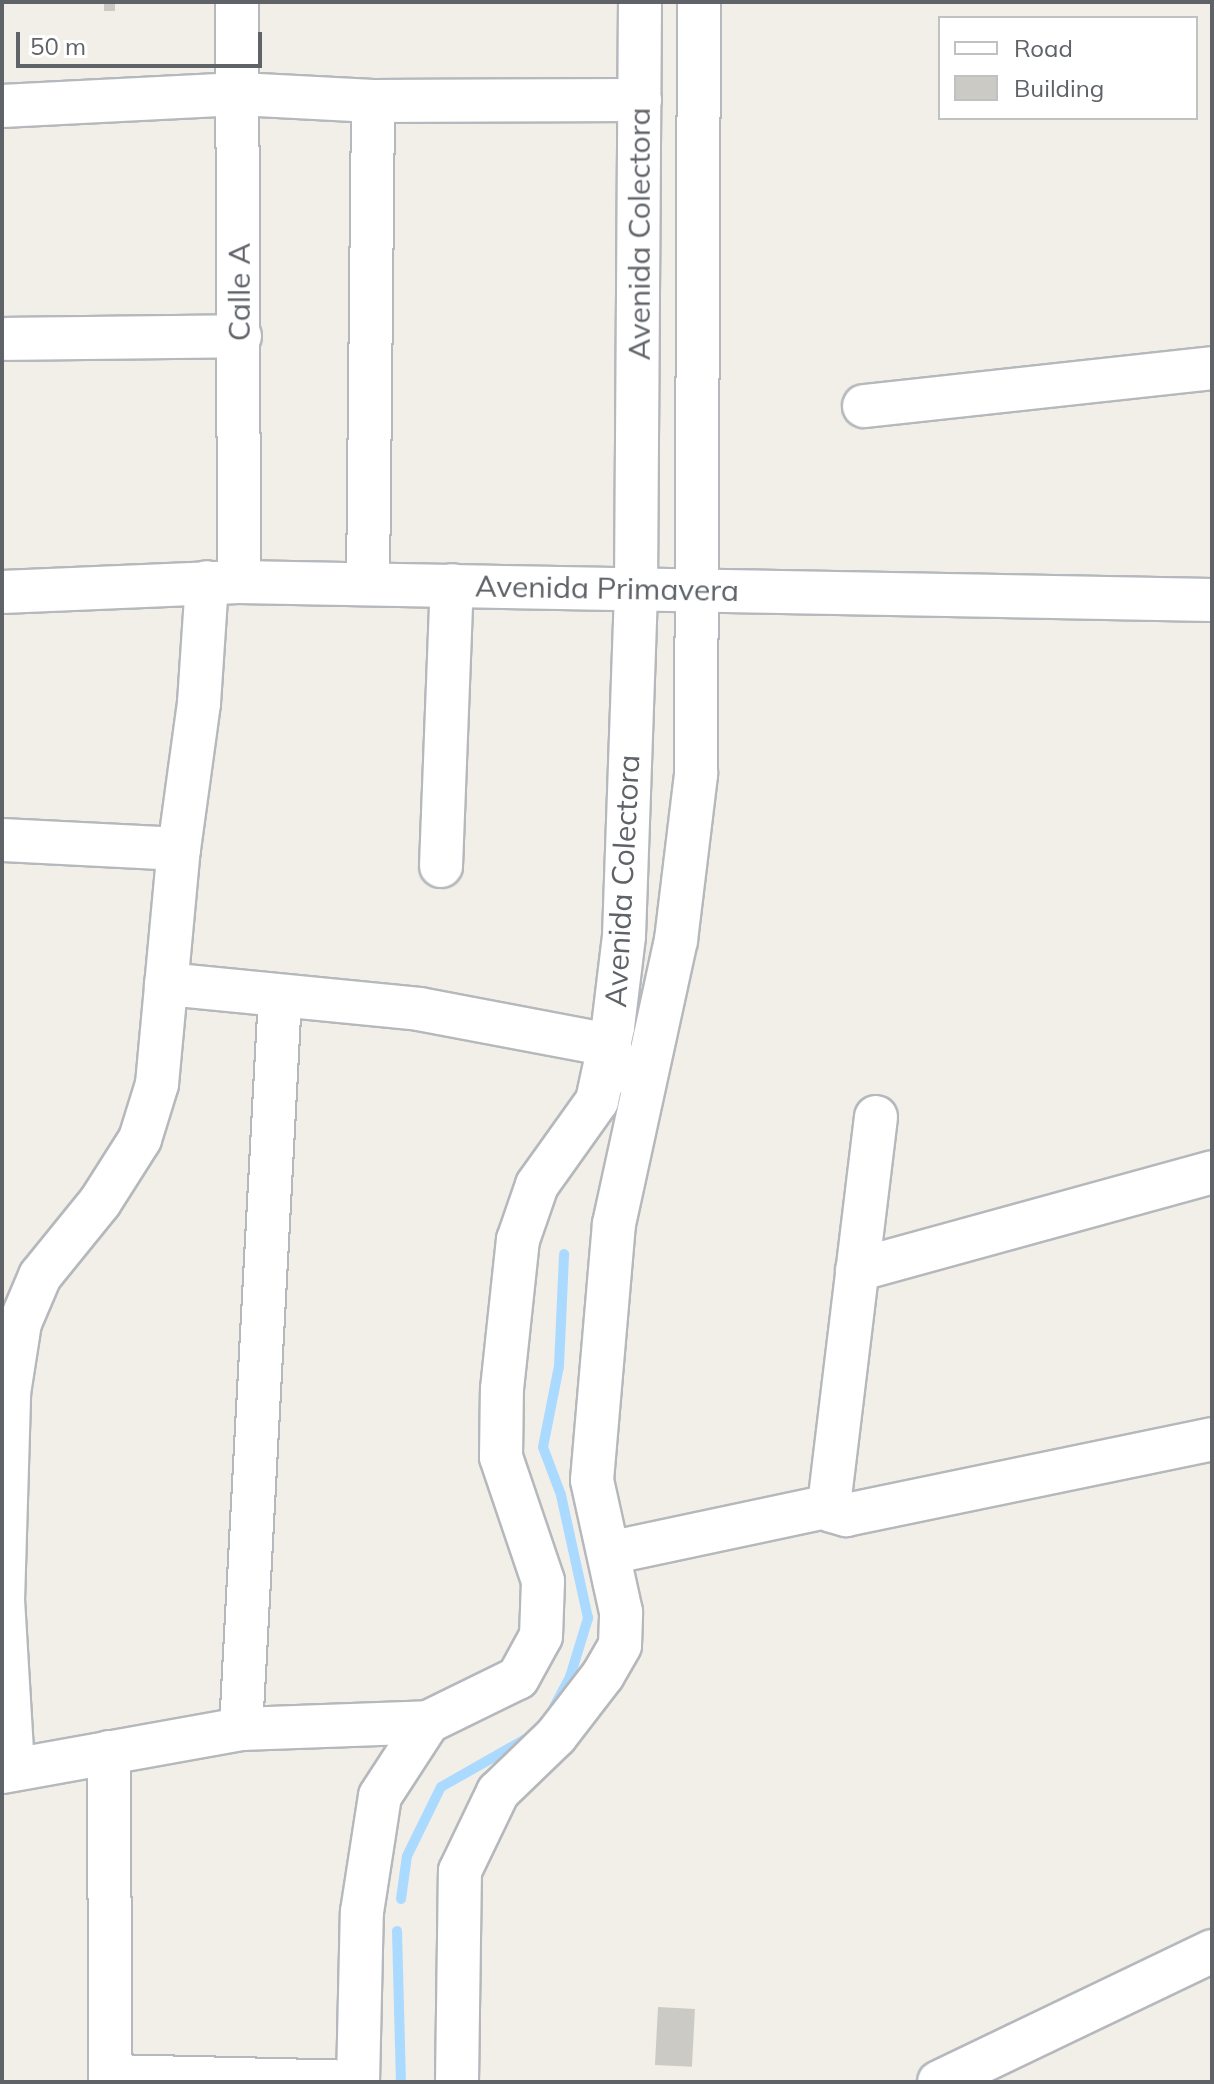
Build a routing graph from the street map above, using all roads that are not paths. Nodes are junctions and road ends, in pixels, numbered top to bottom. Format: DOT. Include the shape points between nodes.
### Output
graph roads {
  1 [pos="237,2"];
  2 [pos="640,2"];
  3 [pos="699,2"];
  4 [pos="239,94"];
  5 [pos="640,100"];
  6 [pos="373,101"];
  7 [pos="2,106"];
  8 [pos="240,336"];
  9 [pos="7,339"];
  10 [pos="1212,368"];
  11 [pos="864,406"];
  12 [pos="223,582"];
  13 [pos="368,584"];
  14 [pos="452,585"];
  15 [pos="636,588"];
  16 [pos="695,589"];
  17 [pos="2,592"];
  18 [pos="1212,600"];
  19 [pos="2,840"];
  20 [pos="179,849"];
  21 [pos="441,866"];
  22 [pos="166,984"];
  23 [pos="280,996"];
  24 [pos="609,1045"];
  25 [pos="876,1117"];
  26 [pos="637,1132"];
  27 [pos="1212,1172"];
  28 [pos="857,1270"];
  29 [pos="1212,1439"];
  30 [pos="830,1506"];
  31 [pos="609,1553"];
  32 [pos="428,1722"];
  33 [pos="241,1729"];
  34 [pos="109,1752"];
  35 [pos="8,1770"];
  36 [pos="1211,1955"];
  37 [pos="995,2070"];
  38 [pos="110,2079"];
  39 [pos="358,2082"];
  40 [pos="457,2082"];
  41 [pos="939,2082"];
  1 -- 4 [label="street, Calle A"];
  2 -- 5 [label="street, Avenida Colectora"];
  3 -- 16 [label="street, Avenida Colectora"];
  4 -- 6 [label="street"];
  4 -- 7 [label="street"];
  4 -- 8 [label="street, Calle A"];
  5 -- 6 [label="street"];
  5 -- 15 [label="street, Avenida Colectora"];
  6 -- 13 [label="street"];
  8 -- 9 [label="street"];
  8 -- 12 [label="street, Calle A"];
  10 -- 11 [label="street"];
  12 -- 13 [label="street, Avenida Primavera"];
  12 -- 17 [label="street, Avenida Primavera"];
  12 -- 20 [label="street, Calle A" via="199,703"];
  13 -- 14 [label="street, Avenida Primavera"];
  14 -- 15 [label="street, Avenida Primavera"];
  14 -- 21 [label="street"];
  15 -- 16 [label="street, Avenida Primavera"];
  15 -- 24 [label="street, Avenida Colectora" via="624,936"];
  16 -- 18 [label="street, Avenida Primavera"];
  16 -- 26 [label="street, Avenida Colectora" via="696,774 676,940"];
  19 -- 20 [label="street"];
  20 -- 22 [label="street, Calle A"];
  22 -- 23 [label="street"];
  22 -- 35 [label="street, Calle A" via="157,1084 140,1139 100,1202 40,1276 20,1323 9,1393 3,1601"];
  23 -- 24 [label="street" via="419,1009"];
  23 -- 33 [label="street"];
  24 -- 26 [label="street"];
  24 -- 32 [label="street, Avenida Colectora" via="597,1101 537,1185 518,1240 502,1389 501,1457 543,1581 541,1636 518,1678"];
  25 -- 28 [label="street"];
  26 -- 31 [label="street, Avenida Colectora" via="614,1224 592,1480"];
  27 -- 28 [label="street"];
  28 -- 30 [label="street"];
  29 -- 30 [label="street" via="846,1515"];
  30 -- 31 [label="street"];
  31 -- 40 [label="street, Avenida Colectora" via="621,1612 620,1645 556,1736 498,1792 460,1871"];
  32 -- 33 [label="street"];
  32 -- 39 [label="street" via="380,1796 362,1912"];
  33 -- 34 [label="street"];
  34 -- 35 [label="street"];
  34 -- 38 [label="street"];
  36 -- 37 [label="street"];
  37 -- 41 [label="street"];
  38 -- 39 [label="street"];
}
